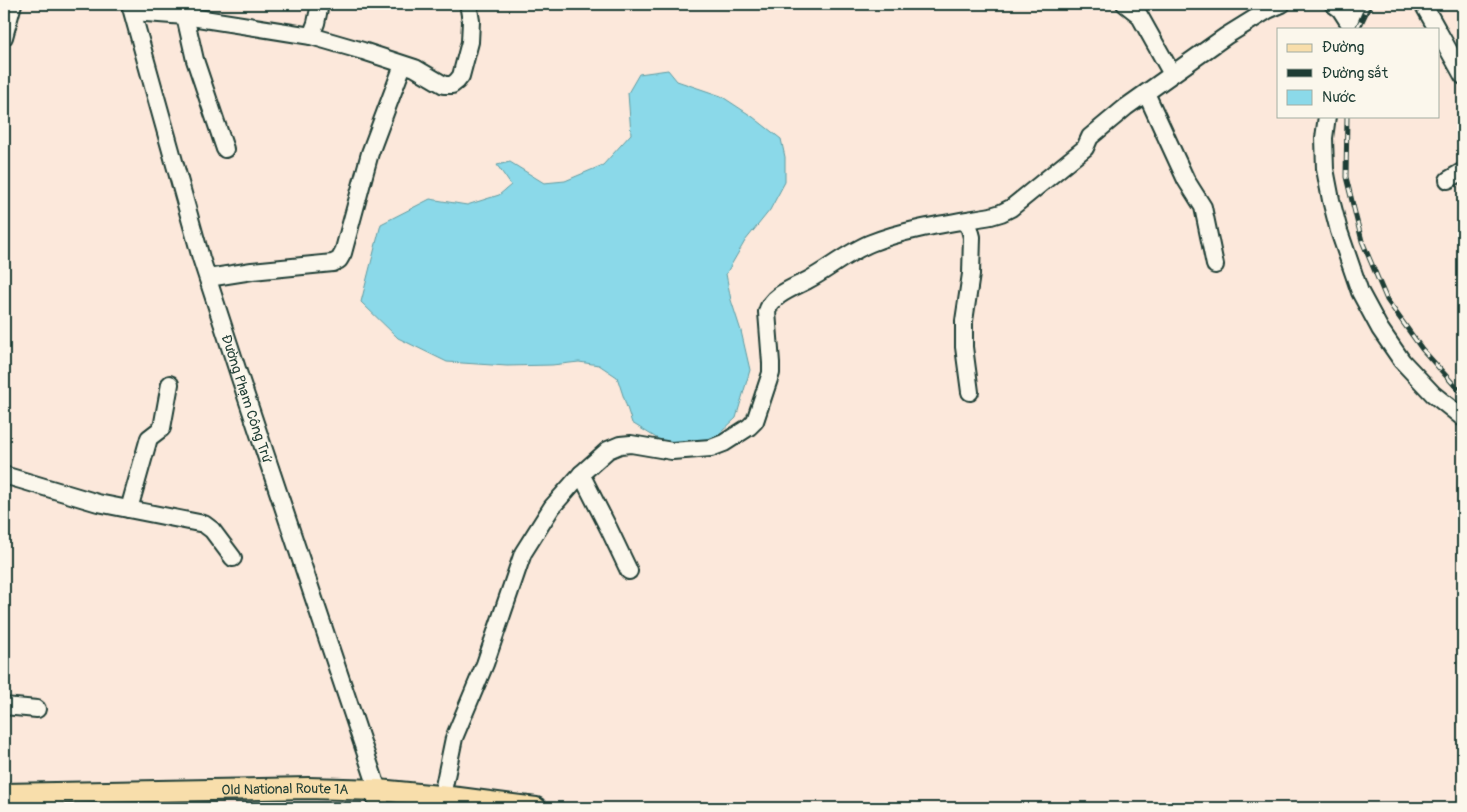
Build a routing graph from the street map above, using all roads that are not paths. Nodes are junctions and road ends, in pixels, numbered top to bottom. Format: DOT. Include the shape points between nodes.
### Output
graph roads {
  1 [pos="320,4"];
  2 [pos="1125,4"];
  3 [pos="1282,4"];
  4 [pos="1423,4"];
  5 [pos="9,5"];
  6 [pos="1338,5"];
  7 [pos="1362,5"];
  8 [pos="131,8"];
  9 [pos="469,9"];
  10 [pos="186,10"];
  11 [pos="1350,28"];
  12 [pos="1437,28"];
  13 [pos="1440,34"];
  14 [pos="312,36"];
  15 [pos="4,37"];
  16 [pos="403,65"];
  17 [pos="1172,74"];
  18 [pos="1463,76"];
  19 [pos="1146,93"];
  20 [pos="1327,118"];
  21 [pos="225,149"];
  22 [pos="1463,171"];
  23 [pos="1448,180"];
  24 [pos="964,221"];
  25 [pos="1215,265"];
  26 [pos="208,278"];
  27 [pos="170,384"];
  28 [pos="970,392"];
  29 [pos="1463,418"];
  30 [pos="581,474"];
  31 [pos="4,475"];
  32 [pos="129,509"];
  33 [pos="233,558"];
  34 [pos="629,571"];
  35 [pos="4,706"];
  36 [pos="37,709"];
  37 [pos="4,794"];
  38 [pos="442,796"];
  39 [pos="378,799"];
  40 [pos="536,808"];
  1 -- 14 [label="street"];
  2 -- 17 [label="street" via="1139,15"];
  3 -- 17 [label="street" via="1226,36"];
  4 -- 12 [label="street"];
  5 -- 15 [label="street"];
  6 -- 11 [label="street"];
  7 -- 11 [label="street"];
  8 -- 10 [label="street"];
  8 -- 26 [label="street, Đường Phạm Công Trứ"];
  9 -- 16 [label="street" via="470,42 457,81 444,85 415,68"];
  10 -- 14 [label="street"];
  10 -- 21 [label="street" via="195,60"];
  13 -- 18 [label="street"];
  14 -- 16 [label="street"];
  16 -- 26 [label="street" via="370,153 344,253 339,260 333,264"];
  17 -- 19 [label="street"];
  19 -- 24 [label="street" via="1090,137 1085,148 1011,208"];
  19 -- 25 [label="street" via="1186,180 1203,207"];
  20 -- 29 [label="street" via="1325,168 1331,200 1338,231 1360,292 1402,361 1433,394"];
  22 -- 23 [label="street"];
  24 -- 28 [label="street" via="972,237 971,274 964,321"];
  24 -- 30 [label="street" via="905,232 870,244 773,299 767,312 771,373 755,420 749,427 711,448 672,451 620,444 608,450"];
  26 -- 39 [label="street, Đường Phạm Công Trứ"];
  27 -- 32 [label="street" via="162,428 149,438"];
  30 -- 34 [label="street"];
  30 -- 38 [label="street" via="552,507 523,553 485,664 454,738"];
  31 -- 32 [label="street"];
  32 -- 33 [label="street" via="204,524"];
  35 -- 36 [label="street"];
  37 -- 39 [label="main road, Old National Route 1A" via="308,788"];
  38 -- 39 [label="main road, Old National Route 1A"];
  38 -- 40 [label="main road, Old National Route 1A"];
}
